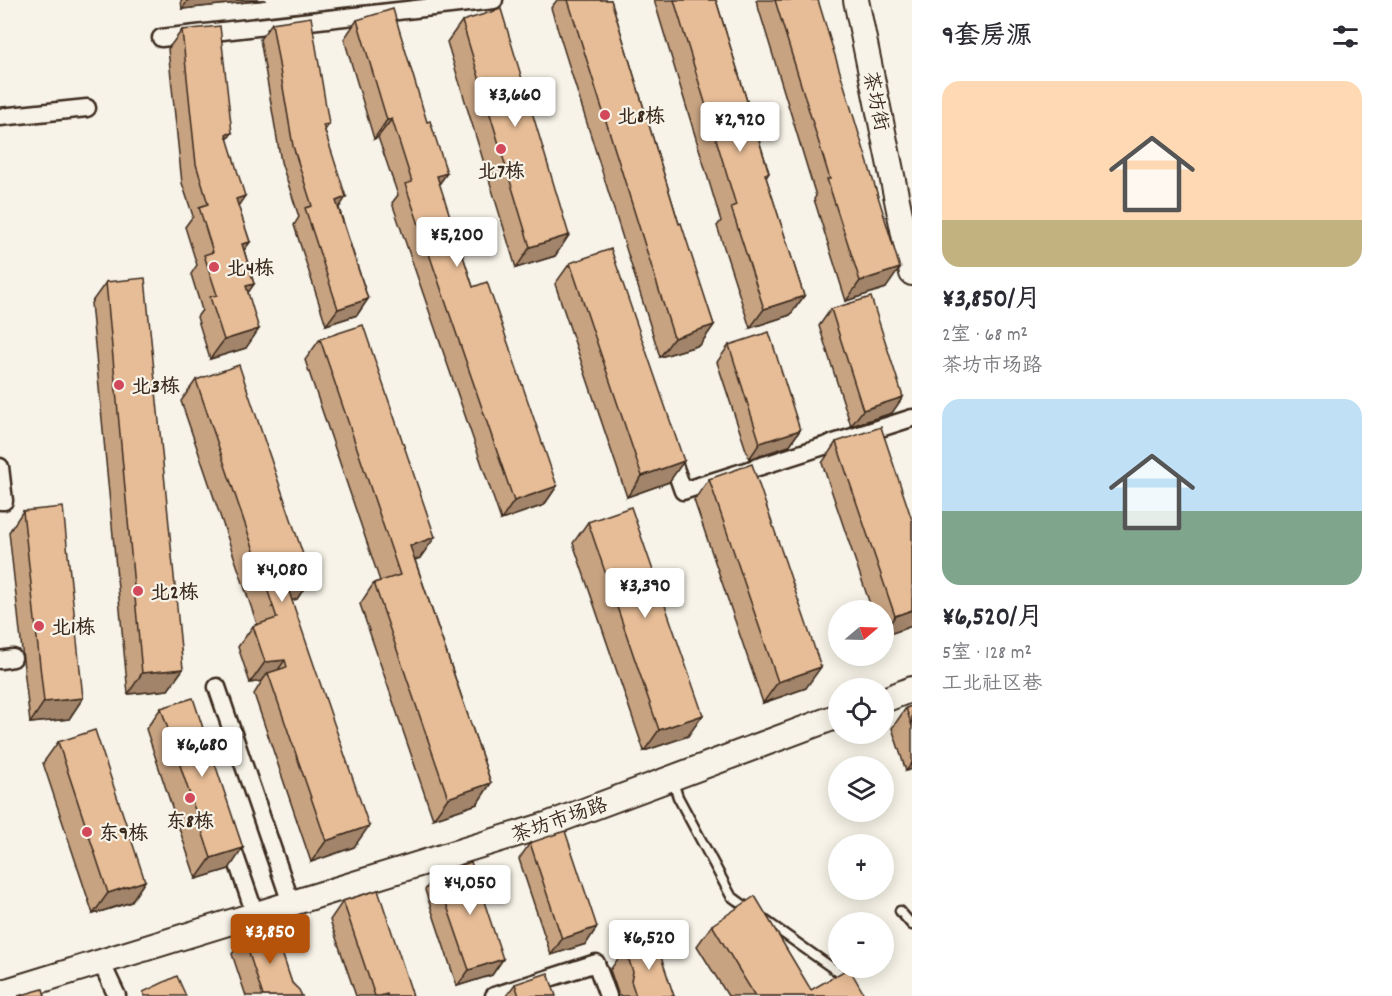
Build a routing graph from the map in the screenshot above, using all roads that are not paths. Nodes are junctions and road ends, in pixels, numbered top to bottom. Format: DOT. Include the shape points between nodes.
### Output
graph roads {
  1 [pos="494,0"];
  2 [pos="856,0"];
  3 [pos="161,38"];
  4 [pos="87,108"];
  5 [pos="0,117"];
  6 [pos="912,273"];
  7 [pos="912,418"];
  8 [pos="664,435"];
  9 [pos="0,467"];
  10 [pos="0,501"];
  11 [pos="217,687"];
  12 [pos="912,689"];
  13 [pos="894,696"];
  14 [pos="828,721"];
  15 [pos="671,778"];
  16 [pos="223,820"];
  17 [pos="291,903"];
  18 [pos="900,911"];
  19 [pos="261,916"];
  20 [pos="912,925"];
  21 [pos="101,962"];
  22 [pos="859,988"];
  23 [pos="0,993"];
  24 [pos="117,996"];
  25 [pos="494,996"];
  26 [pos="608,996"];
  1 -- 3 [label="street"];
  2 -- 6 [label="street, 茶坊街"];
  4 -- 5 [label="street"];
  7 -- 8 [label="street" via="683,491"];
  9 -- 10 [label="street" via="4,501"];
  11 -- 17 [label="street"];
  12 -- 13 [label="street"];
  14 -- 15 [label="street, 茶坊市场路"];
  15 -- 17 [label="street, 茶坊市场路" via="546,825"];
  15 -- 22 [label="lane" via="731,896"];
  16 -- 19 [label="street"];
  17 -- 19 [label="street, 茶坊市场路"];
  18 -- 20 [label="lane"];
  19 -- 21 [label="street, 茶坊市场路"];
  21 -- 23 [label="street, 茶坊市场路"];
  21 -- 24 [label="street"];
  25 -- 26 [label="street" via="596,963"];
}
